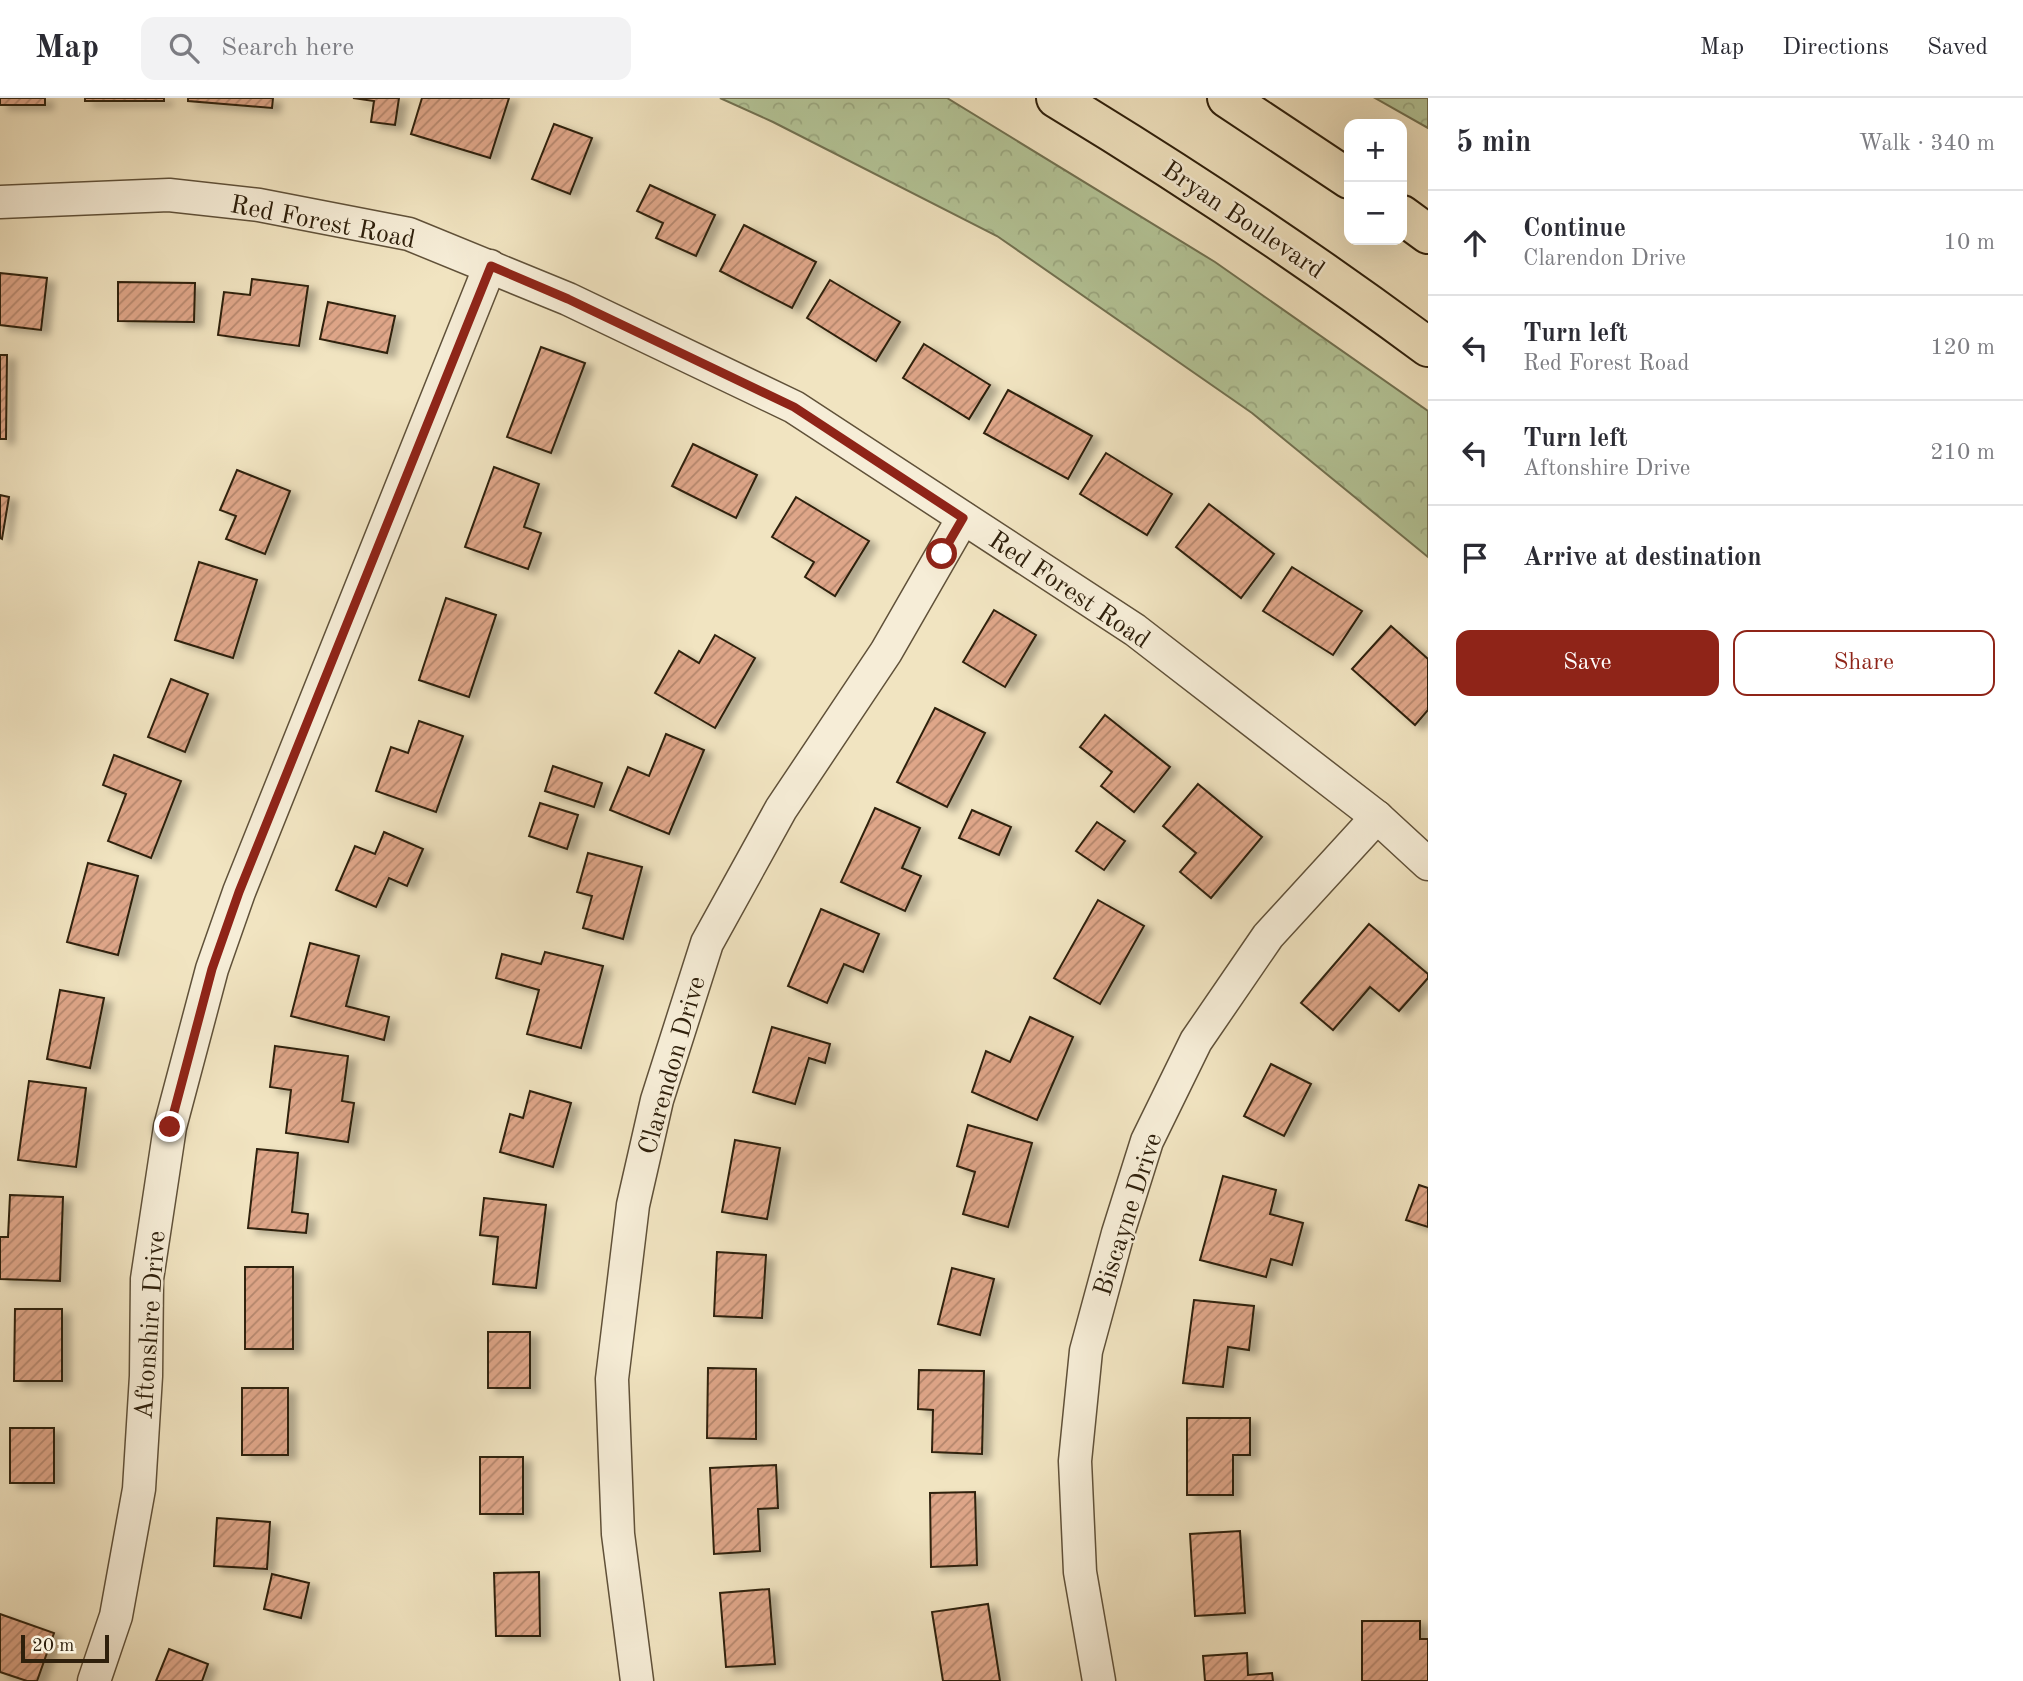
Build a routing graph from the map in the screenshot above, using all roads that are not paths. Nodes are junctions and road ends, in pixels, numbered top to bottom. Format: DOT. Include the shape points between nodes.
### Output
graph roads {
  1 [pos="1056,98"];
  2 [pos="1227,98"];
  3 [pos="1344,176"];
  4 [pos="0,202"];
  5 [pos="1407,219"];
  6 [pos="1428,234"];
  7 [pos="491,266"];
  8 [pos="1428,347"];
  9 [pos="963,518"];
  10 [pos="1377,817"];
  11 [pos="1428,864"];
  12 [pos="94,1681"];
  13 [pos="637,1681"];
  14 [pos="1099,1681"];
  1 -- 8 [label="highway, Bryan Boulevard" via="1270,236"];
  2 -- 3 [label="highway"];
  4 -- 7 [label="street, Red Forest Road" via="169,195 259,205 409,234"];
  5 -- 6 [label="highway"];
  7 -- 9 [label="street, Red Forest Road" via="794,407"];
  7 -- 12 [label="street, Aftonshire Drive" via="212,969 170,1127 147,1279 139,1489 116,1616"];
  9 -- 10 [label="street, Red Forest Road" via="1135,629"];
  9 -- 13 [label="street, Clarendon Drive" via="886,652 781,809 707,943 657,1100 634,1205 612,1379 618,1534"];
  10 -- 11 [label="street, Red Forest Road"];
  10 -- 14 [label="street, Biscayne Drive" via="1268,936 1196,1041 1147,1141 1086,1351 1075,1461 1080,1572"];
}
